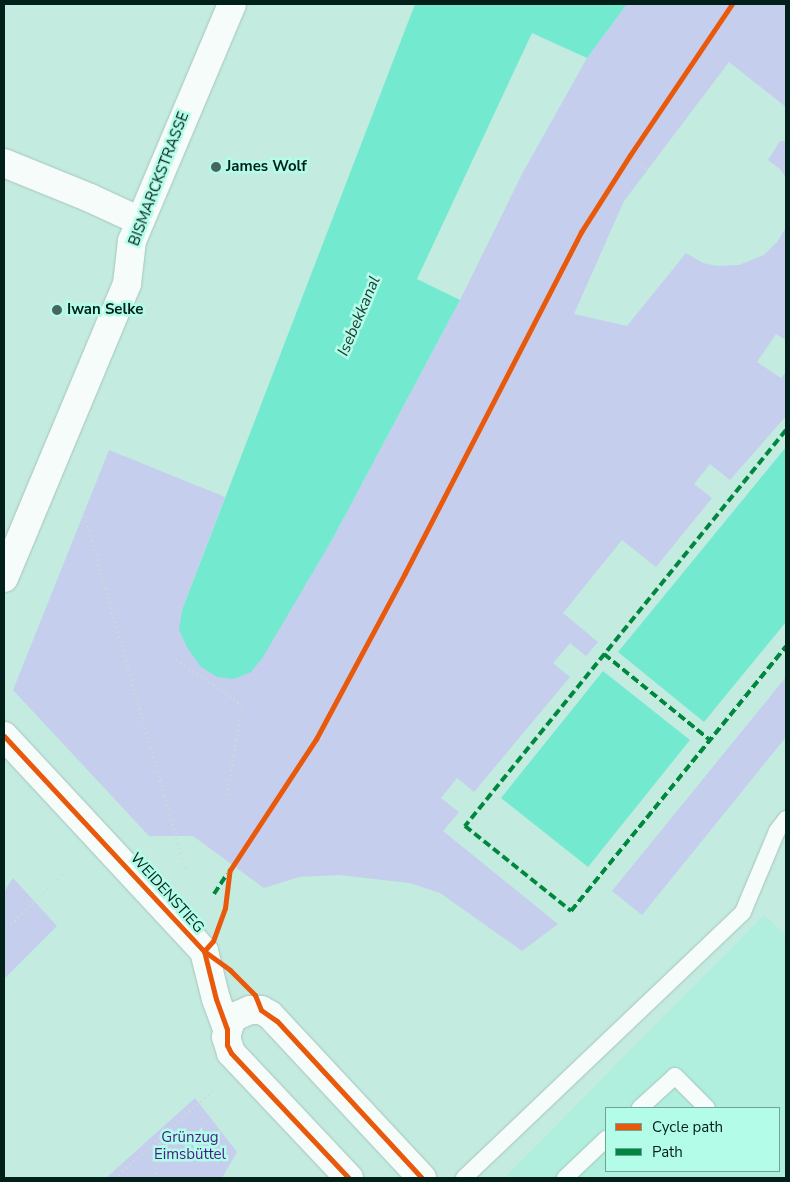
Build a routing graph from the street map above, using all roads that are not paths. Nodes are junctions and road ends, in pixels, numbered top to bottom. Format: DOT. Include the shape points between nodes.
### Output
graph roads {
  1 [pos="232,4"];
  2 [pos="4,163"];
  3 [pos="140,221"];
  4 [pos="4,578"];
  5 [pos="4,736"];
  6 [pos="786,819"];
  7 [pos="227,1030"];
  8 [pos="641,1107"];
  9 [pos="706,1107"];
  10 [pos="605,1141"];
  11 [pos="349,1178"];
  12 [pos="422,1178"];
  13 [pos="464,1178"];
  14 [pos="565,1178"];
  1 -- 3 [label="street, BISMARCKSTRASSE"];
  2 -- 3 [label="street"];
  3 -- 4 [label="street, BISMARCKSTRASSE" via="132,241 127,284"];
  5 -- 7 [label="street, WEIDENSTIEG" via="204,952"];
  6 -- 13 [label="lane" via="777,831 743,912"];
  7 -- 11 [label="street, WEIDENSTIEG" via="227,1045 231,1053"];
  7 -- 12 [label="street" via="231,1021 242,1012 261,1010 270,1015"];
  8 -- 9 [label="lane" via="674,1076"];
  10 -- 14 [label="lane"];
}
